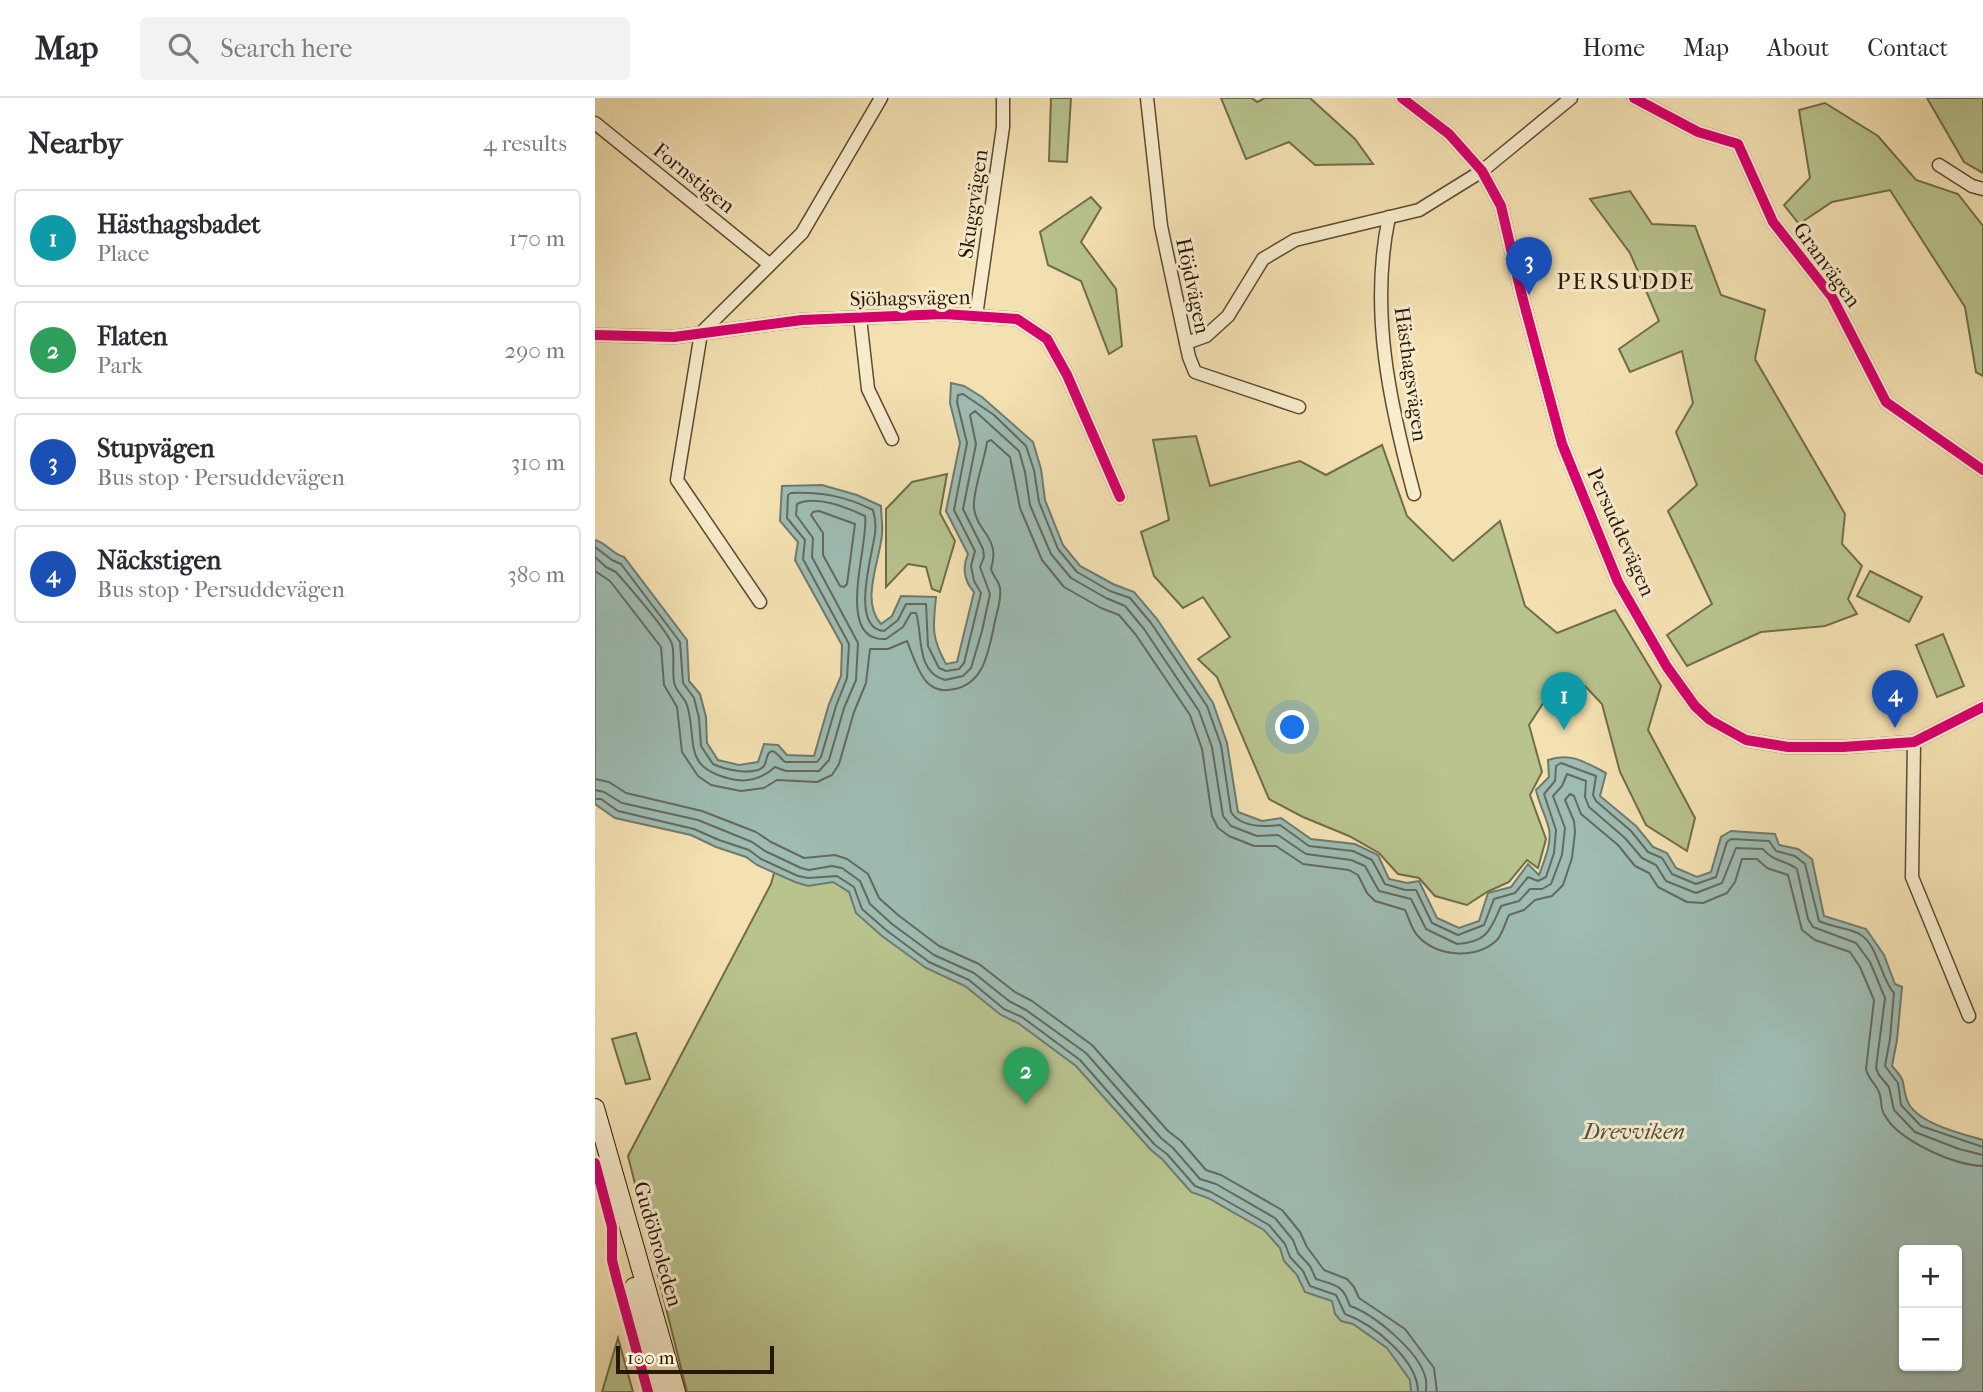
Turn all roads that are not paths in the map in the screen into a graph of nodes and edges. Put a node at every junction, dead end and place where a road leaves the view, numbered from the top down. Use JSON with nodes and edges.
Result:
{"nodes":[{"id":1,"x":881,"y":98,"type":"edge"},
{"id":2,"x":1003,"y":98,"type":"edge"},
{"id":3,"x":1147,"y":98,"type":"edge"},
{"id":4,"x":1402,"y":98,"type":"edge"},
{"id":5,"x":1571,"y":98,"type":"edge"},
{"id":6,"x":1635,"y":98,"type":"edge"},
{"id":7,"x":595,"y":123,"type":"edge"},
{"id":8,"x":1939,"y":165,"type":"dead end"},
{"id":9,"x":1482,"y":171,"type":"junction"},
{"id":10,"x":1983,"y":189,"type":"edge"},
{"id":11,"x":1389,"y":217,"type":"junction"},
{"id":12,"x":769,"y":264,"type":"junction"},
{"id":13,"x":976,"y":316,"type":"junction"},
{"id":14,"x":860,"y":318,"type":"junction"},
{"id":15,"x":701,"y":333,"type":"junction"},
{"id":16,"x":595,"y":335,"type":"edge"},
{"id":17,"x":1186,"y":343,"type":"junction"},
{"id":18,"x":1299,"y":407,"type":"dead end"},
{"id":19,"x":893,"y":439,"type":"dead end"},
{"id":20,"x":1983,"y":470,"type":"edge"},
{"id":21,"x":1414,"y":494,"type":"dead end"},
{"id":22,"x":1120,"y":497,"type":"dead end"},
{"id":23,"x":760,"y":602,"type":"dead end"},
{"id":24,"x":1983,"y":706,"type":"edge"},
{"id":25,"x":1914,"y":742,"type":"junction"},
{"id":26,"x":1969,"y":1016,"type":"dead end"},
{"id":27,"x":595,"y":1108,"type":"edge"},
{"id":28,"x":595,"y":1143,"type":"edge"},
{"id":29,"x":661,"y":1392,"type":"edge"},
{"id":30,"x":676,"y":1392,"type":"edge"}],
"edges":[{"from":1,"to":12,"type":"street"},
{"from":2,"to":13,"type":"street","name":"Skuggvägen"},
{"from":3,"to":17,"type":"street","name":"Höjdvägen"},
{"from":4,"to":9,"type":"street","name":"Persuddevägen"},
{"from":5,"to":9,"type":"street"},
{"from":6,"to":20,"type":"street","name":"Granvägen"},
{"from":7,"to":12,"type":"street","name":"Fornstigen"},
{"from":8,"to":10,"type":"street"},
{"from":9,"to":11,"type":"street"},
{"from":9,"to":25,"type":"street","name":"Persuddevägen"},
{"from":11,"to":17,"type":"street"},
{"from":11,"to":21,"type":"street","name":"Hästhagsvägen"},
{"from":12,"to":15,"type":"street"},
{"from":13,"to":14,"type":"street","name":"Sjöhagsvägen"},
{"from":13,"to":22,"type":"street","name":"Sjöhagsvägen"},
{"from":14,"to":15,"type":"street","name":"Sjöhagsvägen"},
{"from":14,"to":19,"type":"street"},
{"from":15,"to":16,"type":"street","name":"Sjöhagsvägen"},
{"from":15,"to":23,"type":"street"},
{"from":17,"to":18,"type":"street","name":"Höjdvägen"},
{"from":24,"to":25,"type":"street","name":"Persuddevägen"},
{"from":25,"to":26,"type":"street"},
{"from":27,"to":30,"type":"main road","name":"Gudöbroleden"},
{"from":28,"to":29,"type":"main road","name":"Gudöbroleden"}]}
